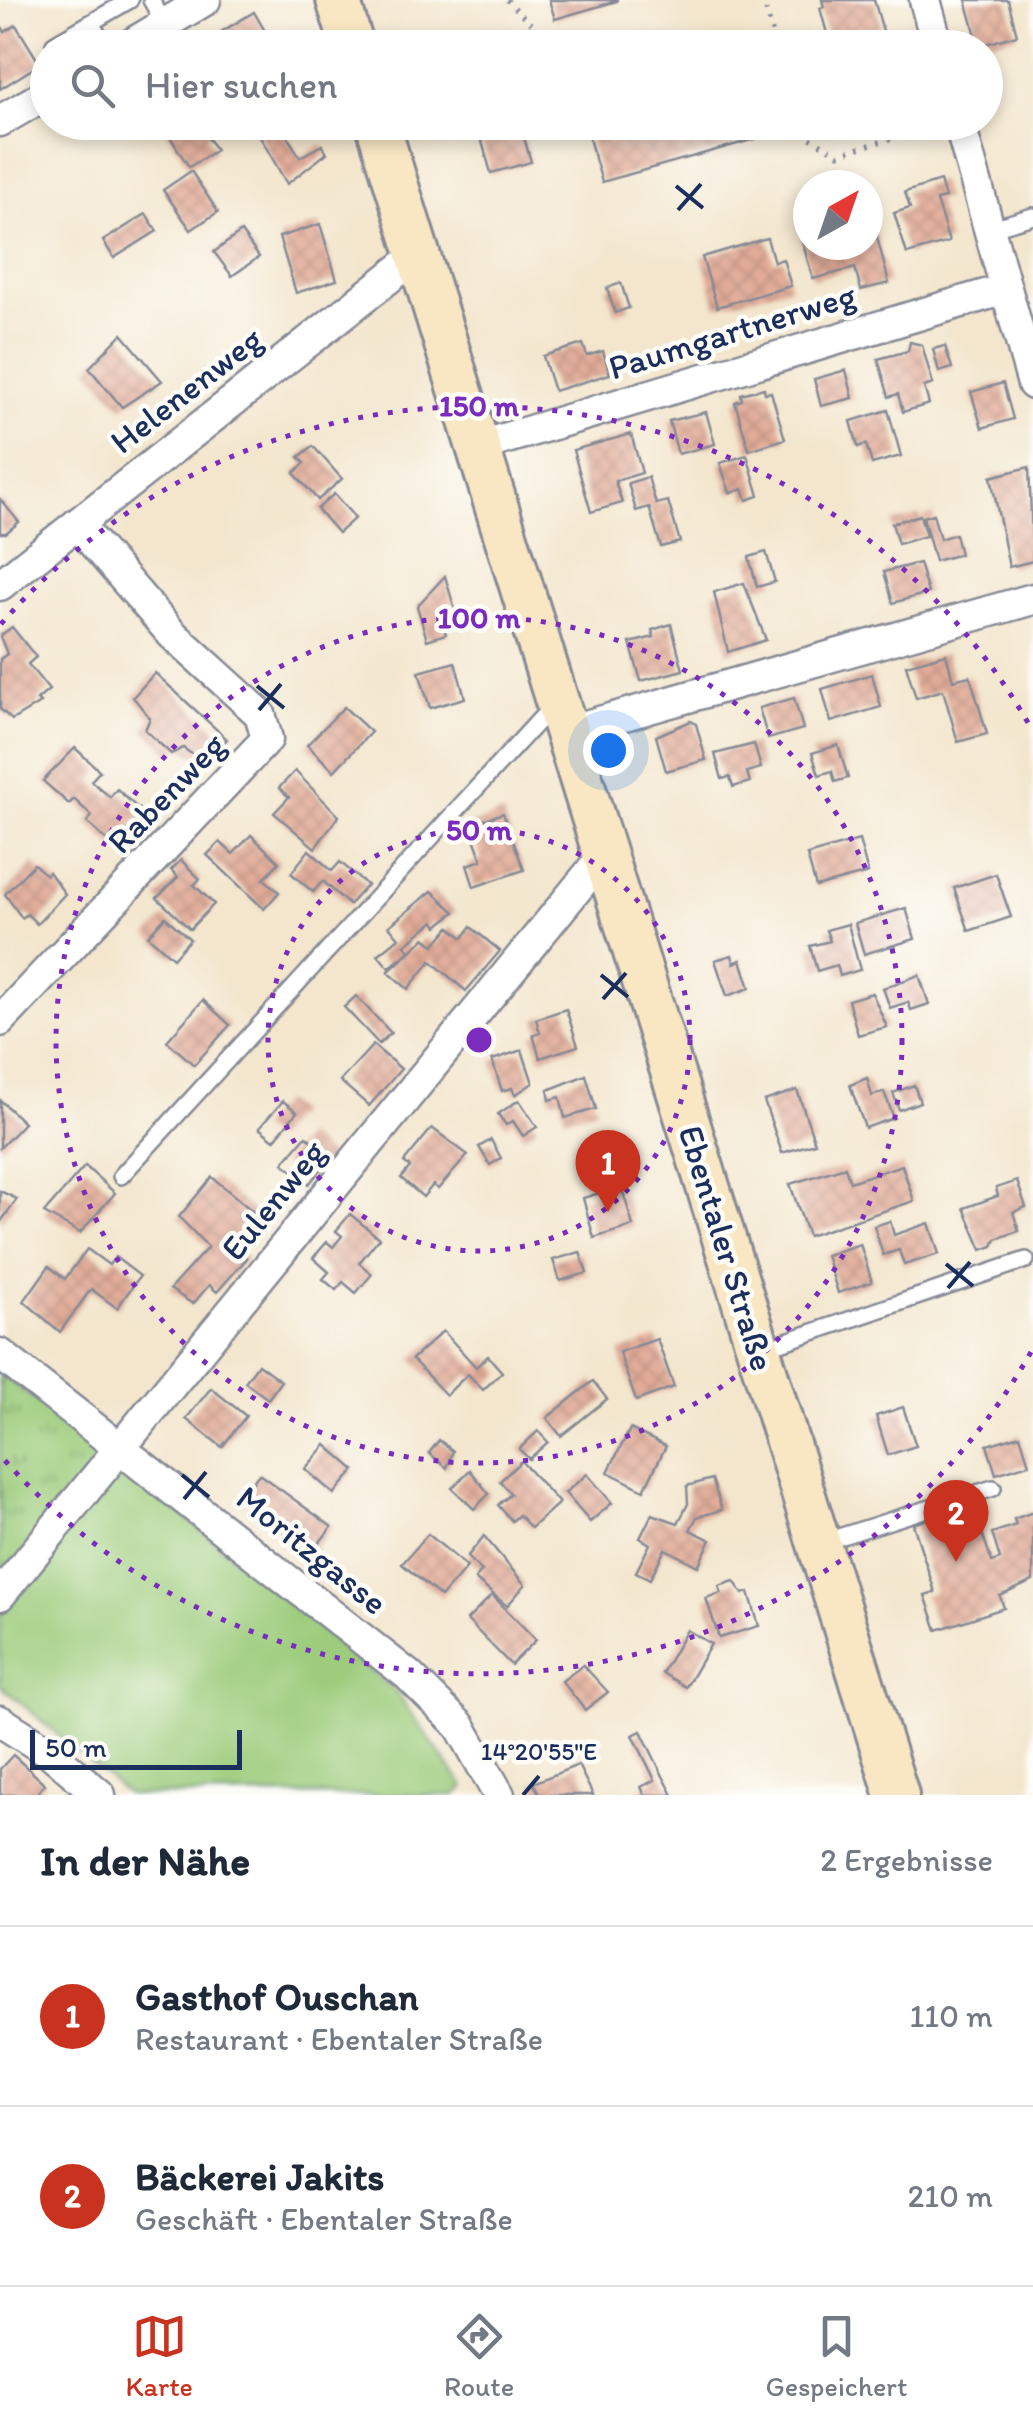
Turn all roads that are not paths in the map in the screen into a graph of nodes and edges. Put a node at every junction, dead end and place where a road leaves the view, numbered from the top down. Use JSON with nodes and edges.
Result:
{"nodes":[{"id":1,"x":130,"y":0,"type":"edge"},
{"id":2,"x":205,"y":0,"type":"edge"},
{"id":3,"x":338,"y":0,"type":"edge"},
{"id":4,"x":925,"y":0,"type":"edge"},
{"id":5,"x":158,"y":12,"type":"edge"},
{"id":6,"x":91,"y":23,"type":"junction"},
{"id":7,"x":79,"y":30,"type":"edge"},
{"id":8,"x":95,"y":30,"type":"edge"},
{"id":9,"x":347,"y":30,"type":"edge"},
{"id":10,"x":933,"y":30,"type":"edge"},
{"id":11,"x":30,"y":104,"type":"edge"},
{"id":12,"x":0,"y":121,"type":"edge"},
{"id":13,"x":383,"y":140,"type":"edge"},
{"id":14,"x":964,"y":140,"type":"edge"},
{"id":15,"x":1033,"y":216,"type":"edge"},
{"id":16,"x":988,"y":229,"type":"junction"},
{"id":17,"x":419,"y":254,"type":"junction"},
{"id":18,"x":1005,"y":289,"type":"junction"},
{"id":19,"x":1033,"y":384,"type":"edge"},
{"id":20,"x":480,"y":446,"type":"junction"},
{"id":21,"x":77,"y":524,"type":"junction"},
{"id":22,"x":0,"y":585,"type":"edge"},
{"id":23,"x":1033,"y":599,"type":"edge"},
{"id":24,"x":563,"y":716,"type":"junction"},
{"id":25,"x":606,"y":854,"type":"junction"},
{"id":26,"x":0,"y":1021,"type":"edge"},
{"id":27,"x":122,"y":1176,"type":"dead end"},
{"id":28,"x":1026,"y":1260,"type":"dead end"},
{"id":29,"x":760,"y":1350,"type":"junction"},
{"id":30,"x":0,"y":1354,"type":"edge"},
{"id":31,"x":120,"y":1446,"type":"junction"},
{"id":32,"x":993,"y":1488,"type":"dead end"},
{"id":33,"x":819,"y":1543,"type":"junction"},
{"id":34,"x":0,"y":1595,"type":"edge"},
{"id":35,"x":0,"y":1720,"type":"edge"},
{"id":36,"x":100,"y":1795,"type":"edge"},
{"id":37,"x":499,"y":1795,"type":"edge"},
{"id":38,"x":897,"y":1795,"type":"edge"}],
"edges":[{"from":1,"to":6,"type":"lane"},
{"from":2,"to":5,"type":"street"},
{"from":3,"to":9,"type":"main road"},
{"from":4,"to":10,"type":"street"},
{"from":6,"to":7,"type":"lane"},
{"from":6,"to":8,"type":"lane"},
{"from":11,"to":12,"type":"street"},
{"from":13,"to":17,"type":"main road","name":"Ebentaler Straße"},
{"from":14,"to":16,"type":"street"},
{"from":15,"to":16,"type":"lane"},
{"from":16,"to":18,"type":"street"},
{"from":17,"to":20,"type":"main road","name":"Ebentaler Straße"},
{"from":17,"to":21,"type":"street","name":"Helenenweg"},
{"from":18,"to":19,"type":"street"},
{"from":18,"to":20,"type":"street","name":"Paumgartnerweg"},
{"from":20,"to":24,"type":"main road","name":"Ebentaler Straße"},
{"from":21,"to":22,"type":"street","name":"Helenenweg"},
{"from":21,"to":26,"type":"street","name":"Rabenweg"},
{"from":23,"to":24,"type":"street"},
{"from":24,"to":25,"type":"main road","name":"Ebentaler Straße"},
{"from":24,"to":27,"type":"lane"},
{"from":25,"to":29,"type":"main road","name":"Ebentaler Straße"},
{"from":25,"to":31,"type":"street","name":"Eulenweg"},
{"from":28,"to":29,"type":"lane"},
{"from":29,"to":33,"type":"main road","name":"Ebentaler Straße"},
{"from":30,"to":31,"type":"street","name":"Moritzgasse"},
{"from":31,"to":34,"type":"street","name":"Eulenweg"},
{"from":31,"to":37,"type":"street","name":"Moritzgasse"},
{"from":32,"to":33,"type":"lane"},
{"from":33,"to":38,"type":"main road","name":"Ebentaler Straße"},
{"from":35,"to":36,"type":"street"}]}
